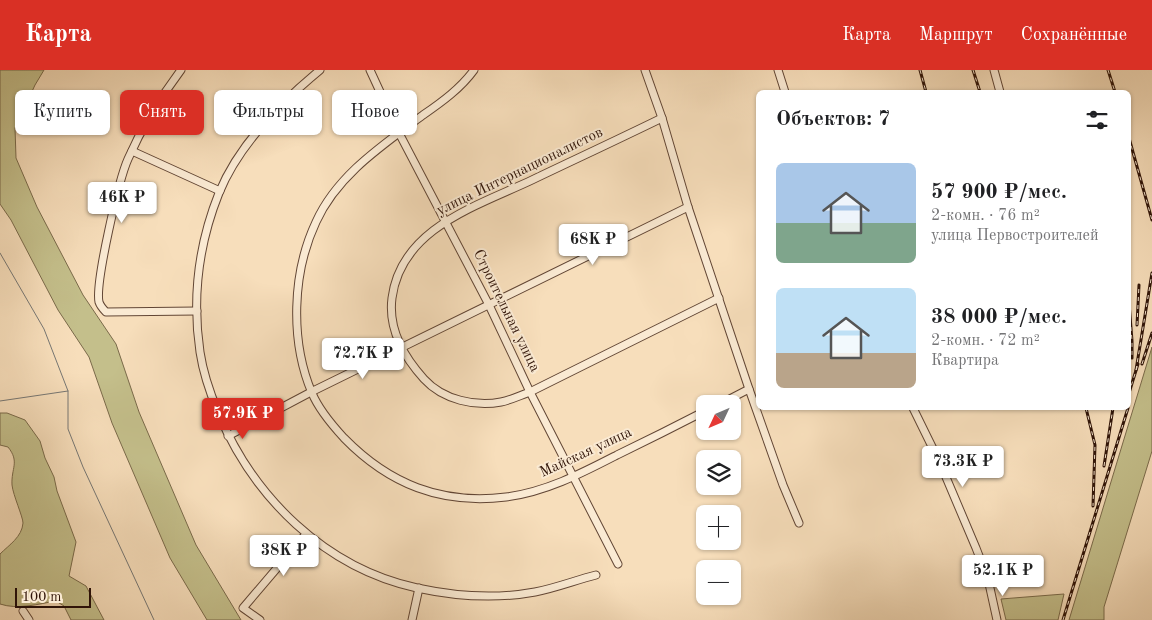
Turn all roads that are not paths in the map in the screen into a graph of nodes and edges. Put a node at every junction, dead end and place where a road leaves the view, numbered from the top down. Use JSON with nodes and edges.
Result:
{"nodes":[{"id":1,"x":181,"y":70,"type":"edge"},
{"id":2,"x":320,"y":70,"type":"edge"},
{"id":3,"x":370,"y":70,"type":"edge"},
{"id":4,"x":474,"y":70,"type":"edge"},
{"id":5,"x":646,"y":70,"type":"edge"},
{"id":6,"x":778,"y":70,"type":"edge"},
{"id":7,"x":994,"y":70,"type":"edge"},
{"id":8,"x":379,"y":90,"type":"edge"},
{"id":9,"x":784,"y":90,"type":"edge"},
{"id":10,"x":999,"y":90,"type":"edge"},
{"id":11,"x":662,"y":118,"type":"junction"},
{"id":12,"x":417,"y":119,"type":"edge"},
{"id":13,"x":397,"y":135,"type":"edge"},
{"id":14,"x":400,"y":135,"type":"edge"},
{"id":15,"x":132,"y":151,"type":"junction"},
{"id":16,"x":220,"y":190,"type":"junction"},
{"id":17,"x":688,"y":207,"type":"junction"},
{"id":18,"x":446,"y":221,"type":"junction"},
{"id":19,"x":719,"y":298,"type":"junction"},
{"id":20,"x":489,"y":305,"type":"junction"},
{"id":21,"x":197,"y":312,"type":"junction"},
{"id":22,"x":402,"y":349,"type":"junction"},
{"id":23,"x":749,"y":389,"type":"junction"},
{"id":24,"x":311,"y":392,"type":"junction"},
{"id":25,"x":530,"y":392,"type":"junction"},
{"id":26,"x":737,"y":395,"type":"edge"},
{"id":27,"x":756,"y":409,"type":"edge"},
{"id":28,"x":756,"y":410,"type":"edge"},
{"id":29,"x":914,"y":410,"type":"edge"},
{"id":30,"x":696,"y":416,"type":"edge"},
{"id":31,"x":228,"y":436,"type":"junction"},
{"id":32,"x":573,"y":477,"type":"junction"},
{"id":33,"x":799,"y":523,"type":"dead end"},
{"id":34,"x":306,"y":534,"type":"junction"},
{"id":35,"x":618,"y":564,"type":"dead end"},
{"id":36,"x":596,"y":574,"type":"dead end"},
{"id":37,"x":419,"y":588,"type":"junction"},
{"id":38,"x":22,"y":611,"type":"dead end"},
{"id":39,"x":29,"y":620,"type":"edge"},
{"id":40,"x":260,"y":620,"type":"edge"},
{"id":41,"x":412,"y":620,"type":"edge"},
{"id":42,"x":996,"y":620,"type":"edge"}],
"edges":[{"from":1,"to":15,"type":"street"},
{"from":2,"to":16,"type":"street"},
{"from":3,"to":8,"type":"street","name":"Строительная улица"},
{"from":4,"to":12,"type":"street","name":"Майская улица"},
{"from":5,"to":11,"type":"street"},
{"from":6,"to":9,"type":"street"},
{"from":7,"to":10,"type":"street"},
{"from":11,"to":17,"type":"street"},
{"from":11,"to":18,"type":"street","name":"улица Интернационалистов"},
{"from":13,"to":24,"type":"street","name":"Майская улица"},
{"from":14,"to":18,"type":"street","name":"Строительная улица"},
{"from":15,"to":16,"type":"street"},
{"from":15,"to":21,"type":"street"},
{"from":16,"to":21,"type":"street"},
{"from":17,"to":19,"type":"street"},
{"from":17,"to":20,"type":"street"},
{"from":18,"to":20,"type":"street","name":"Строительная улица"},
{"from":18,"to":22,"type":"street","name":"улица Интернационалистов"},
{"from":19,"to":23,"type":"street"},
{"from":19,"to":25,"type":"street","name":"улица Интернационалистов"},
{"from":20,"to":22,"type":"street"},
{"from":20,"to":25,"type":"street","name":"Строительная улица"},
{"from":21,"to":31,"type":"street"},
{"from":22,"to":24,"type":"street"},
{"from":22,"to":25,"type":"street","name":"улица Интернационалистов"},
{"from":23,"to":26,"type":"street"},
{"from":23,"to":27,"type":"street"},
{"from":24,"to":31,"type":"street"},
{"from":24,"to":32,"type":"street","name":"Майская улица"},
{"from":25,"to":32,"type":"street","name":"Строительная улица"},
{"from":28,"to":33,"type":"street"},
{"from":29,"to":42,"type":"street"},
{"from":30,"to":32,"type":"street","name":"Майская улица"},
{"from":31,"to":34,"type":"street"},
{"from":32,"to":35,"type":"street","name":"Строительная улица"},
{"from":34,"to":37,"type":"street"},
{"from":34,"to":40,"type":"street"},
{"from":36,"to":37,"type":"street"},
{"from":37,"to":41,"type":"street"},
{"from":38,"to":39,"type":"street"}]}
